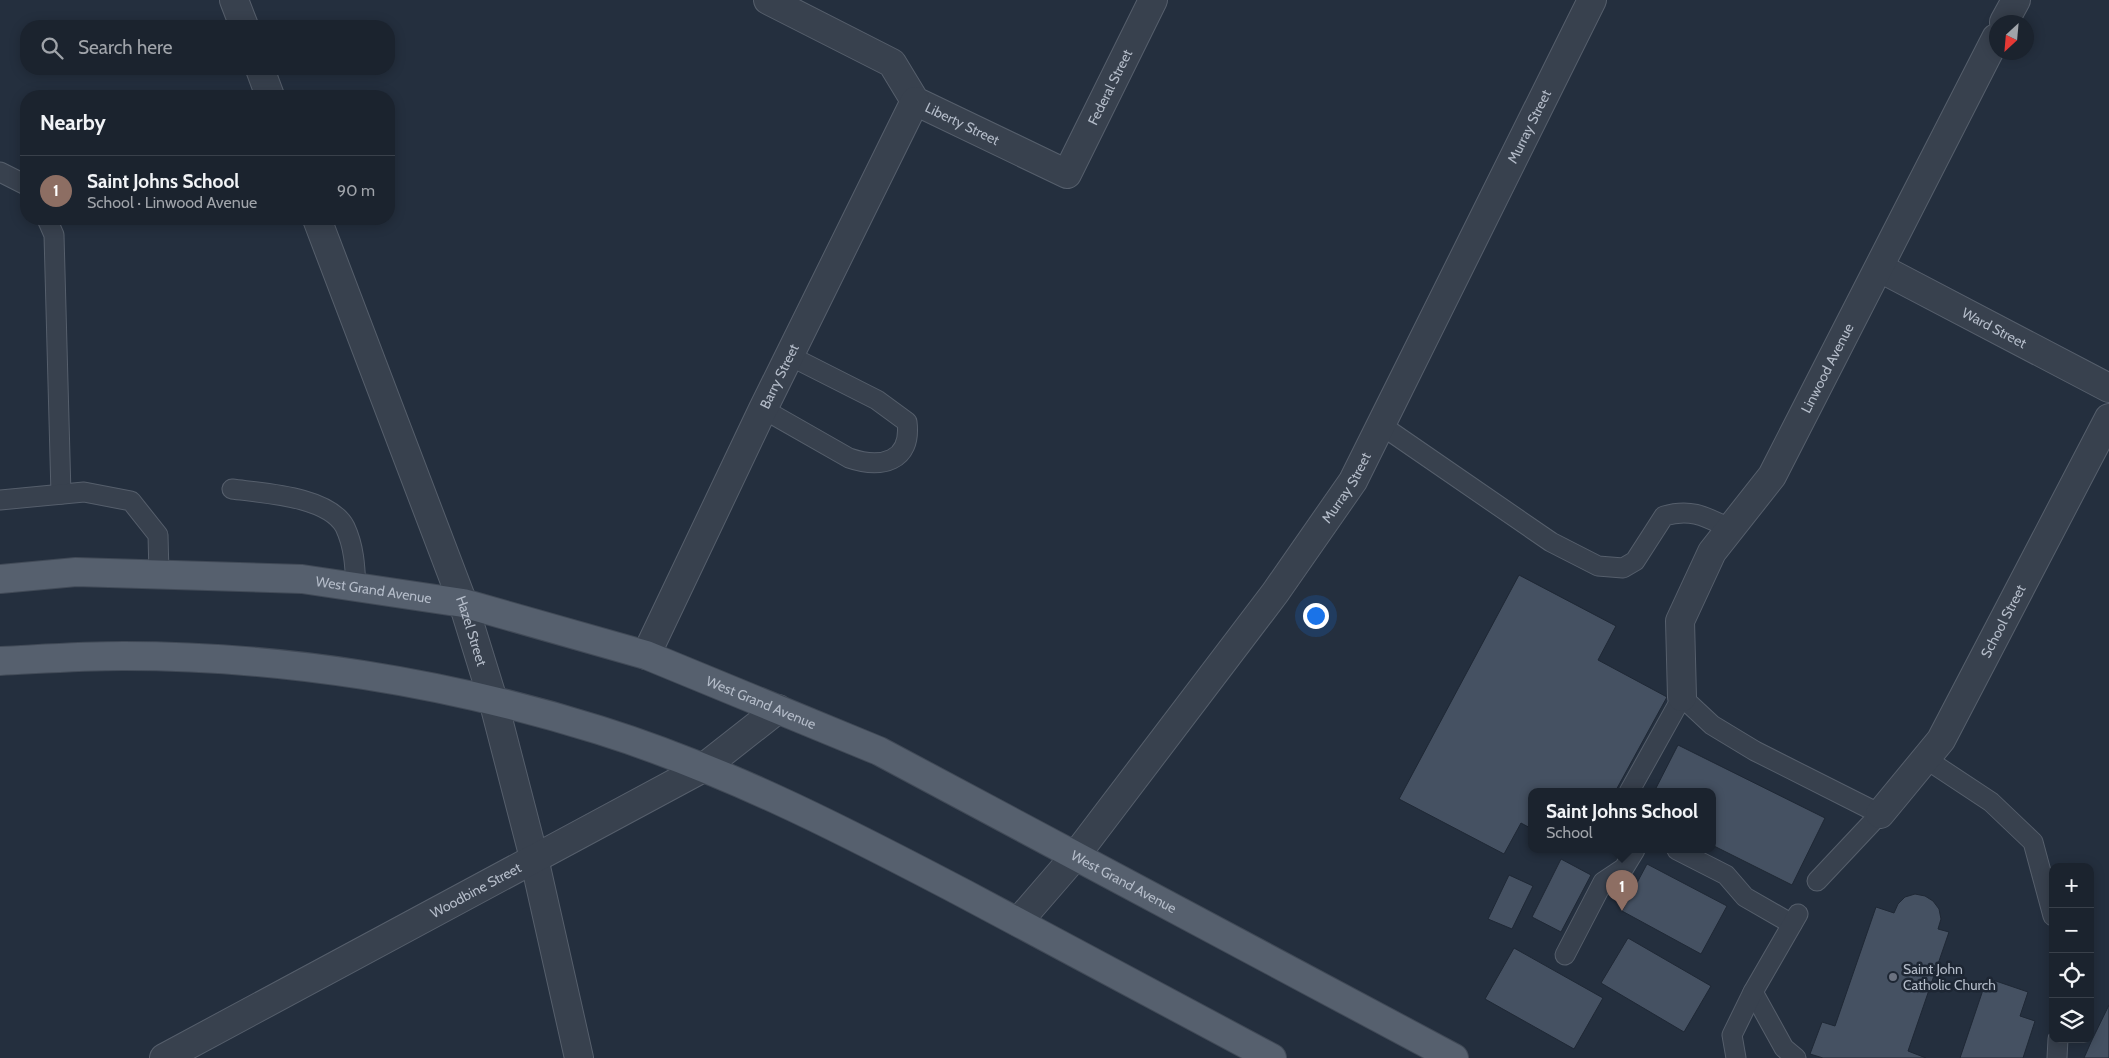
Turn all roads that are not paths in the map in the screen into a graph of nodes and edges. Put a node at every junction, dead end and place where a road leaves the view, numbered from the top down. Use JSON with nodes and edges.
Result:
{"nodes":[{"id":1,"x":234,"y":0,"type":"edge"},
{"id":2,"x":768,"y":0,"type":"edge"},
{"id":3,"x":1153,"y":0,"type":"edge"},
{"id":4,"x":1592,"y":0,"type":"edge"},
{"id":5,"x":2016,"y":0,"type":"edge"},
{"id":6,"x":2008,"y":15,"type":"edge"},
{"id":7,"x":242,"y":20,"type":"edge"},
{"id":8,"x":1989,"y":52,"type":"edge"},
{"id":9,"x":262,"y":75,"type":"edge"},
{"id":10,"x":268,"y":90,"type":"edge"},
{"id":11,"x":915,"y":101,"type":"junction"},
{"id":12,"x":0,"y":172,"type":"edge"},
{"id":13,"x":1067,"y":174,"type":"joint"},
{"id":14,"x":20,"y":182,"type":"edge"},
{"id":15,"x":50,"y":225,"type":"edge"},
{"id":16,"x":319,"y":225,"type":"edge"},
{"id":17,"x":1880,"y":268,"type":"junction"},
{"id":18,"x":790,"y":356,"type":"junction"},
{"id":19,"x":2109,"y":388,"type":"edge"},
{"id":20,"x":763,"y":409,"type":"junction"},
{"id":21,"x":2109,"y":418,"type":"edge"},
{"id":22,"x":1381,"y":425,"type":"junction"},
{"id":23,"x":232,"y":489,"type":"dead end"},
{"id":24,"x":62,"y":494,"type":"junction"},
{"id":25,"x":0,"y":500,"type":"edge"},
{"id":26,"x":1731,"y":529,"type":"junction"},
{"id":27,"x":159,"y":574,"type":"junction"},
{"id":28,"x":0,"y":579,"type":"edge"},
{"id":29,"x":356,"y":587,"type":"junction"},
{"id":30,"x":463,"y":603,"type":"junction"},
{"id":31,"x":646,"y":655,"type":"junction"},
{"id":32,"x":0,"y":661,"type":"edge"},
{"id":33,"x":1682,"y":698,"type":"junction"},
{"id":34,"x":493,"y":700,"type":"junction"},
{"id":35,"x":778,"y":709,"type":"junction"},
{"id":36,"x":1926,"y":759,"type":"junction"},
{"id":37,"x":702,"y":768,"type":"junction"},
{"id":38,"x":1631,"y":788,"type":"edge"},
{"id":39,"x":1880,"y":814,"type":"junction"},
{"id":40,"x":1633,"y":853,"type":"edge"},
{"id":41,"x":1683,"y":853,"type":"edge"},
{"id":42,"x":1076,"y":855,"type":"junction"},
{"id":43,"x":534,"y":858,"type":"junction"},
{"id":44,"x":1817,"y":881,"type":"dead end"},
{"id":45,"x":2051,"y":908,"type":"edge"},
{"id":46,"x":1018,"y":922,"type":"junction"},
{"id":47,"x":1565,"y":955,"type":"dead end"},
{"id":48,"x":1753,"y":992,"type":"junction"},
{"id":49,"x":2058,"y":1043,"type":"edge"},
{"id":50,"x":164,"y":1058,"type":"edge"},
{"id":51,"x":579,"y":1058,"type":"edge"},
{"id":52,"x":1272,"y":1058,"type":"edge"},
{"id":53,"x":1454,"y":1058,"type":"edge"},
{"id":54,"x":1736,"y":1058,"type":"edge"},
{"id":55,"x":1796,"y":1058,"type":"edge"},
{"id":56,"x":2057,"y":1058,"type":"edge"}],
"edges":[{"from":1,"to":7,"type":"street"},
{"from":2,"to":11,"type":"street","name":"Liberty Street"},
{"from":3,"to":13,"type":"street","name":"Federal Street"},
{"from":4,"to":22,"type":"street","name":"Murray Street"},
{"from":5,"to":6,"type":"street"},
{"from":8,"to":17,"type":"street","name":"Linwood Avenue"},
{"from":9,"to":10,"type":"street"},
{"from":11,"to":13,"type":"street","name":"Liberty Street"},
{"from":11,"to":18,"type":"street","name":"Barry Street"},
{"from":12,"to":14,"type":"lane"},
{"from":15,"to":24,"type":"lane"},
{"from":16,"to":30,"type":"street","name":"Hazel Street"},
{"from":17,"to":19,"type":"street","name":"Ward Street"},
{"from":17,"to":26,"type":"street","name":"Linwood Avenue"},
{"from":18,"to":20,"type":"street","name":"Barry Street"},
{"from":18,"to":20,"type":"lane"},
{"from":20,"to":31,"type":"street","name":"Barry Street"},
{"from":21,"to":36,"type":"street","name":"School Street"},
{"from":22,"to":26,"type":"lane"},
{"from":22,"to":42,"type":"street","name":"Murray Street"},
{"from":23,"to":29,"type":"lane"},
{"from":24,"to":25,"type":"lane"},
{"from":24,"to":27,"type":"lane"},
{"from":26,"to":33,"type":"street","name":"Linwood Avenue"},
{"from":27,"to":28,"type":"main road","name":"West Grand Avenue"},
{"from":27,"to":29,"type":"main road","name":"West Grand Avenue"},
{"from":29,"to":30,"type":"main road","name":"West Grand Avenue"},
{"from":30,"to":31,"type":"main road","name":"West Grand Avenue"},
{"from":30,"to":34,"type":"street","name":"Hazel Street"},
{"from":31,"to":35,"type":"main road","name":"West Grand Avenue"},
{"from":32,"to":34,"type":"main road"},
{"from":33,"to":38,"type":"lane"},
{"from":33,"to":39,"type":"lane"},
{"from":34,"to":37,"type":"main road"},
{"from":34,"to":43,"type":"street","name":"Hazel Street"},
{"from":35,"to":37,"type":"street","name":"Woodbine Street"},
{"from":35,"to":42,"type":"main road","name":"West Grand Avenue"},
{"from":36,"to":39,"type":"street","name":"School Street"},
{"from":36,"to":45,"type":"lane"},
{"from":37,"to":43,"type":"street","name":"Woodbine Street"},
{"from":37,"to":46,"type":"main road"},
{"from":39,"to":44,"type":"lane"},
{"from":40,"to":47,"type":"lane"},
{"from":41,"to":48,"type":"lane"},
{"from":42,"to":46,"type":"street","name":"Murray Street"},
{"from":42,"to":53,"type":"main road","name":"West Grand Avenue"},
{"from":43,"to":50,"type":"street","name":"Woodbine Street"},
{"from":43,"to":51,"type":"street","name":"Hazel Street"},
{"from":46,"to":52,"type":"main road"},
{"from":48,"to":54,"type":"lane"},
{"from":48,"to":55,"type":"lane"},
{"from":49,"to":56,"type":"lane"}]}
